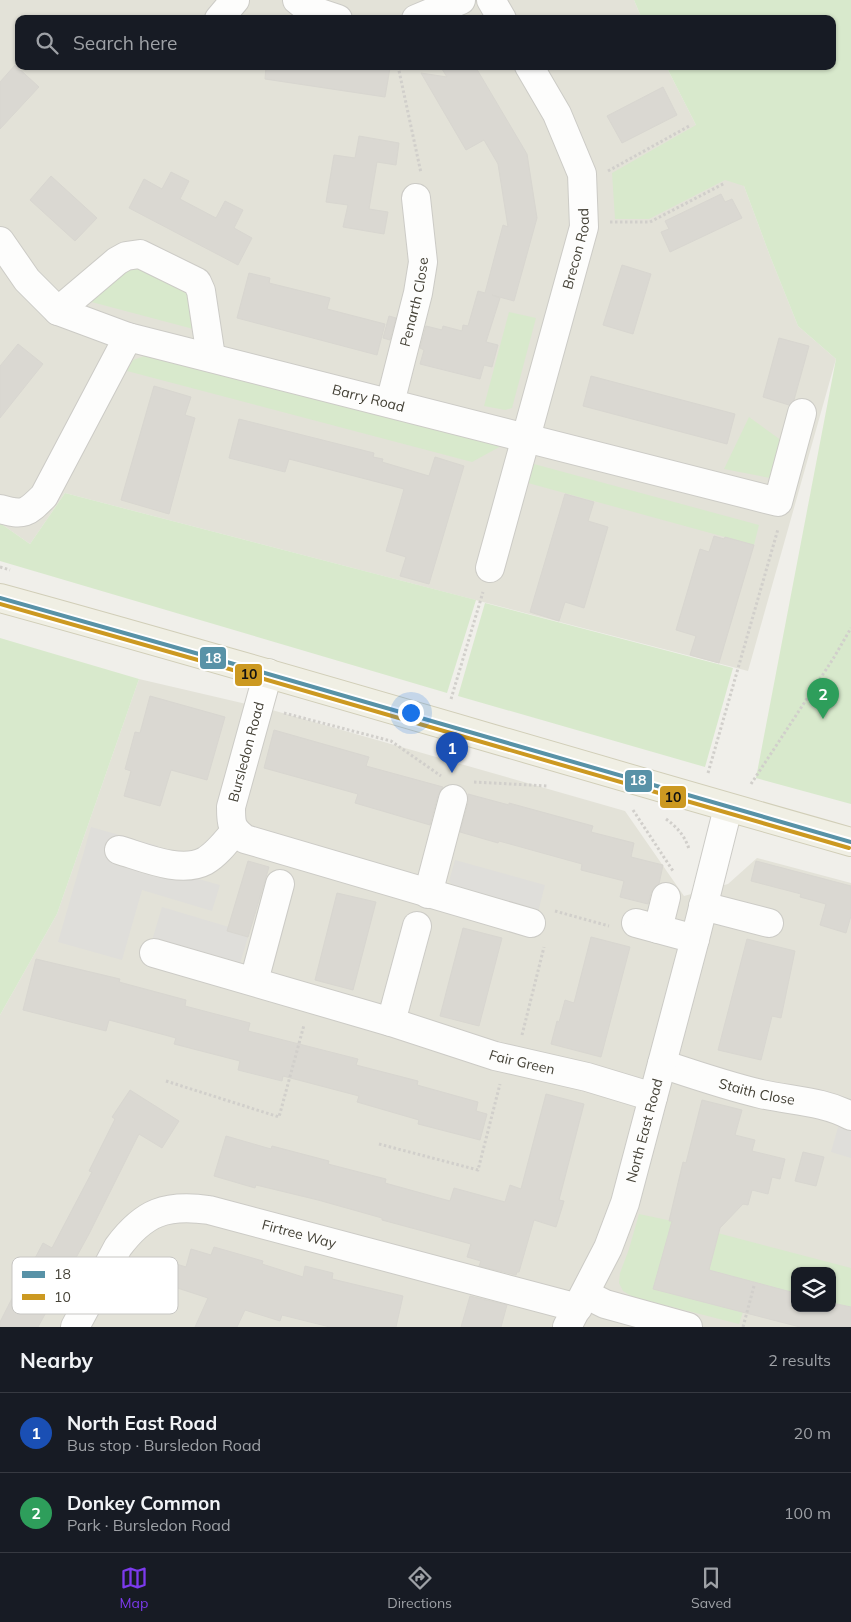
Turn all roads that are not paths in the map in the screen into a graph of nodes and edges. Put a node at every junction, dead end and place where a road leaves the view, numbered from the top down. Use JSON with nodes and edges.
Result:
{"nodes":[{"id":1,"x":235,"y":0,"type":"edge"},
{"id":2,"x":297,"y":0,"type":"edge"},
{"id":3,"x":461,"y":0,"type":"edge"},
{"id":4,"x":492,"y":0,"type":"edge"},
{"id":5,"x":222,"y":15,"type":"edge"},
{"id":6,"x":326,"y":15,"type":"edge"},
{"id":7,"x":425,"y":15,"type":"edge"},
{"id":8,"x":500,"y":15,"type":"edge"},
{"id":9,"x":532,"y":70,"type":"edge"},
{"id":10,"x":416,"y":198,"type":"road end"},
{"id":11,"x":0,"y":241,"type":"edge"},
{"id":12,"x":58,"y":311,"type":"junction"},
{"id":13,"x":128,"y":337,"type":"junction"},
{"id":14,"x":212,"y":357,"type":"junction"},
{"id":15,"x":390,"y":403,"type":"junction"},
{"id":16,"x":802,"y":414,"type":"dead end"},
{"id":17,"x":526,"y":438,"type":"junction"},
{"id":18,"x":8,"y":511,"type":"edge"},
{"id":19,"x":490,"y":568,"type":"road end"},
{"id":20,"x":0,"y":598,"type":"edge"},
{"id":21,"x":268,"y":673,"type":"junction"},
{"id":22,"x":457,"y":786,"type":"road end"},
{"id":23,"x":728,"y":808,"type":"junction"},
{"id":24,"x":235,"y":831,"type":"junction"},
{"id":25,"x":851,"y":842,"type":"edge"},
{"id":26,"x":119,"y":850,"type":"dead end"},
{"id":27,"x":280,"y":884,"type":"dead end"},
{"id":28,"x":672,"y":887,"type":"road end"},
{"id":29,"x":428,"y":894,"type":"junction"},
{"id":30,"x":704,"y":906,"type":"junction"},
{"id":31,"x":531,"y":923,"type":"road end"},
{"id":32,"x":770,"y":923,"type":"dead end"},
{"id":33,"x":416,"y":926,"type":"dead end"},
{"id":34,"x":695,"y":939,"type":"junction"},
{"id":35,"x":154,"y":954,"type":"dead end"},
{"id":36,"x":254,"y":981,"type":"junction"},
{"id":37,"x":391,"y":1022,"type":"junction"},
{"id":38,"x":662,"y":1064,"type":"junction"},
{"id":39,"x":653,"y":1097,"type":"junction"},
{"id":40,"x":851,"y":1116,"type":"edge"},
{"id":41,"x":113,"y":1257,"type":"edge"},
{"id":42,"x":577,"y":1310,"type":"edge"},
{"id":43,"x":82,"y":1314,"type":"edge"},
{"id":44,"x":75,"y":1327,"type":"edge"},
{"id":45,"x":688,"y":1327,"type":"edge"}],
"edges":[{"from":1,"to":5,"type":"street"},
{"from":2,"to":6,"type":"street"},
{"from":3,"to":7,"type":"street"},
{"from":4,"to":8,"type":"street"},
{"from":9,"to":17,"type":"street","name":"Brecon Road"},
{"from":10,"to":15,"type":"street","name":"Penarth Close"},
{"from":11,"to":12,"type":"street","name":"Barry Road"},
{"from":12,"to":13,"type":"street","name":"Barry Road"},
{"from":12,"to":14,"type":"street"},
{"from":13,"to":14,"type":"street","name":"Barry Road"},
{"from":13,"to":18,"type":"street"},
{"from":14,"to":15,"type":"street","name":"Barry Road"},
{"from":15,"to":17,"type":"street","name":"Barry Road"},
{"from":16,"to":17,"type":"street","name":"Barry Road"},
{"from":17,"to":19,"type":"street"},
{"from":20,"to":21,"type":"main road"},
{"from":21,"to":23,"type":"main road"},
{"from":21,"to":24,"type":"street","name":"Bursledon Road"},
{"from":22,"to":29,"type":"street"},
{"from":23,"to":25,"type":"main road"},
{"from":23,"to":30,"type":"street","name":"North East Road"},
{"from":24,"to":26,"type":"street"},
{"from":24,"to":29,"type":"street"},
{"from":27,"to":36,"type":"street"},
{"from":28,"to":34,"type":"street"},
{"from":29,"to":31,"type":"street"},
{"from":30,"to":32,"type":"street"},
{"from":30,"to":34,"type":"street","name":"North East Road"},
{"from":33,"to":37,"type":"street"},
{"from":34,"to":38,"type":"street","name":"North East Road"},
{"from":35,"to":36,"type":"street","name":"Fair Green"},
{"from":36,"to":37,"type":"street","name":"Fair Green"},
{"from":37,"to":39,"type":"street","name":"Fair Green"},
{"from":38,"to":39,"type":"street","name":"North East Road"},
{"from":38,"to":40,"type":"street","name":"Staith Close"},
{"from":39,"to":42,"type":"street","name":"North East Road"},
{"from":41,"to":42,"type":"street","name":"Firtree Way"},
{"from":42,"to":45,"type":"street","name":"Firtree Way"},
{"from":43,"to":44,"type":"street","name":"Firtree Way"}]}
